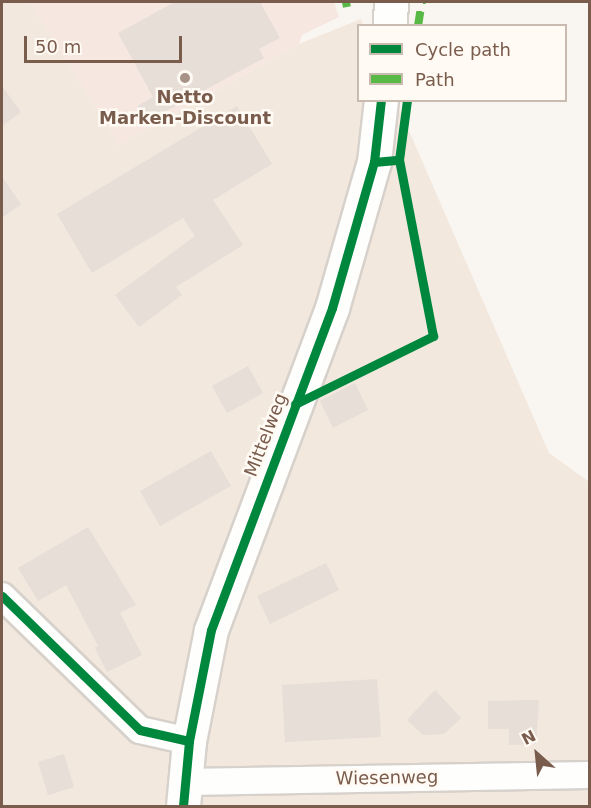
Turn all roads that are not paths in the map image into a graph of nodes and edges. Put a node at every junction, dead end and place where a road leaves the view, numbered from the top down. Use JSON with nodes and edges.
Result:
{"nodes":[{"id":1,"x":391,"y":2,"type":"edge"},
{"id":2,"x":390,"y":24,"type":"edge"},
{"id":3,"x":381,"y":102,"type":"edge"},
{"id":4,"x":2,"y":596,"type":"edge"},
{"id":5,"x":189,"y":741,"type":"junction"},
{"id":6,"x":590,"y":775,"type":"edge"},
{"id":7,"x":184,"y":794,"type":"edge"}],
"edges":[{"from":1,"to":2,"type":"street"},
{"from":3,"to":5,"type":"street","name":"Mittelweg"},
{"from":4,"to":5,"type":"street"},
{"from":5,"to":7,"type":"street","name":"Mittelweg"},
{"from":6,"to":7,"type":"street","name":"Wiesenweg"}]}
